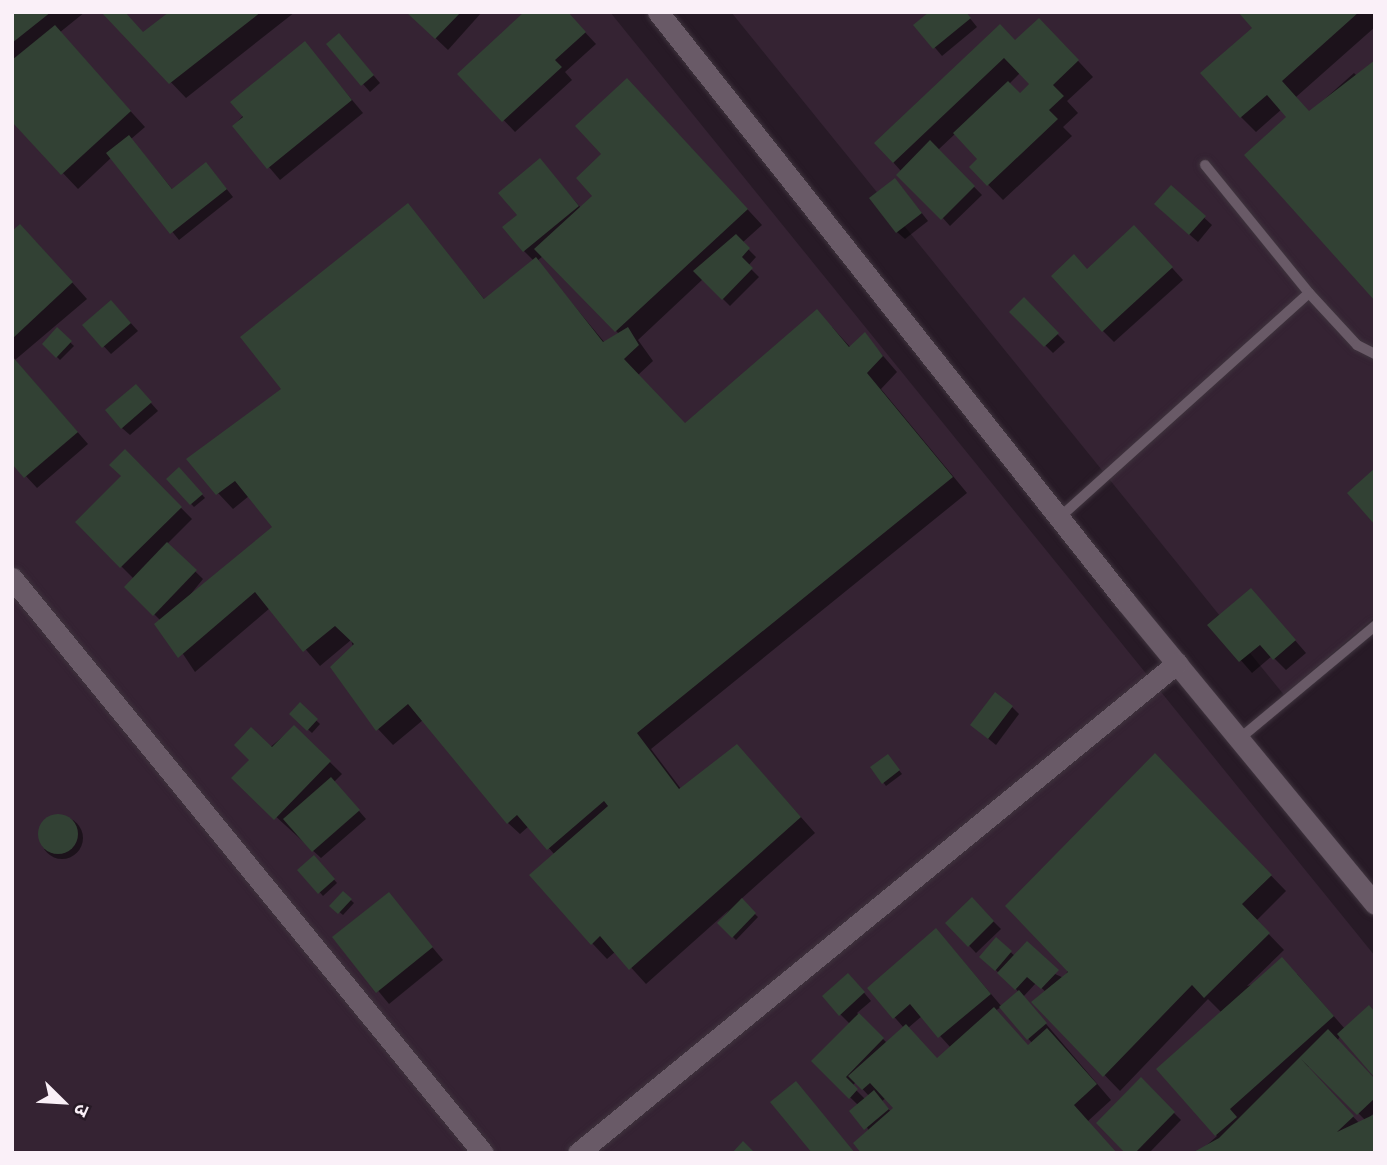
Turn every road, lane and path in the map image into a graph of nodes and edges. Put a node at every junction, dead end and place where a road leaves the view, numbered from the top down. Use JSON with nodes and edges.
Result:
{"nodes":[{"id":1,"x":659,"y":12,"type":"edge"},
{"id":2,"x":1205,"y":165,"type":"dead end"},
{"id":3,"x":1309,"y":293,"type":"junction"},
{"id":4,"x":1375,"y":355,"type":"edge"},
{"id":5,"x":1059,"y":518,"type":"junction"},
{"id":6,"x":12,"y":578,"type":"edge"},
{"id":7,"x":1375,"y":626,"type":"edge"},
{"id":8,"x":1177,"y":663,"type":"junction"},
{"id":9,"x":1238,"y":740,"type":"junction"},
{"id":10,"x":1372,"y":895,"type":"edge"},
{"id":11,"x":483,"y":1153,"type":"edge"},
{"id":12,"x":578,"y":1153,"type":"edge"}],
"edges":[{"from":1,"to":5,"type":"street"},
{"from":2,"to":3,"type":"lane"},
{"from":3,"to":4,"type":"lane"},
{"from":3,"to":5,"type":"lane"},
{"from":5,"to":8,"type":"street"},
{"from":6,"to":11,"type":"street"},
{"from":7,"to":9,"type":"lane"},
{"from":8,"to":9,"type":"street"},
{"from":8,"to":12,"type":"street"},
{"from":9,"to":10,"type":"street"}]}
